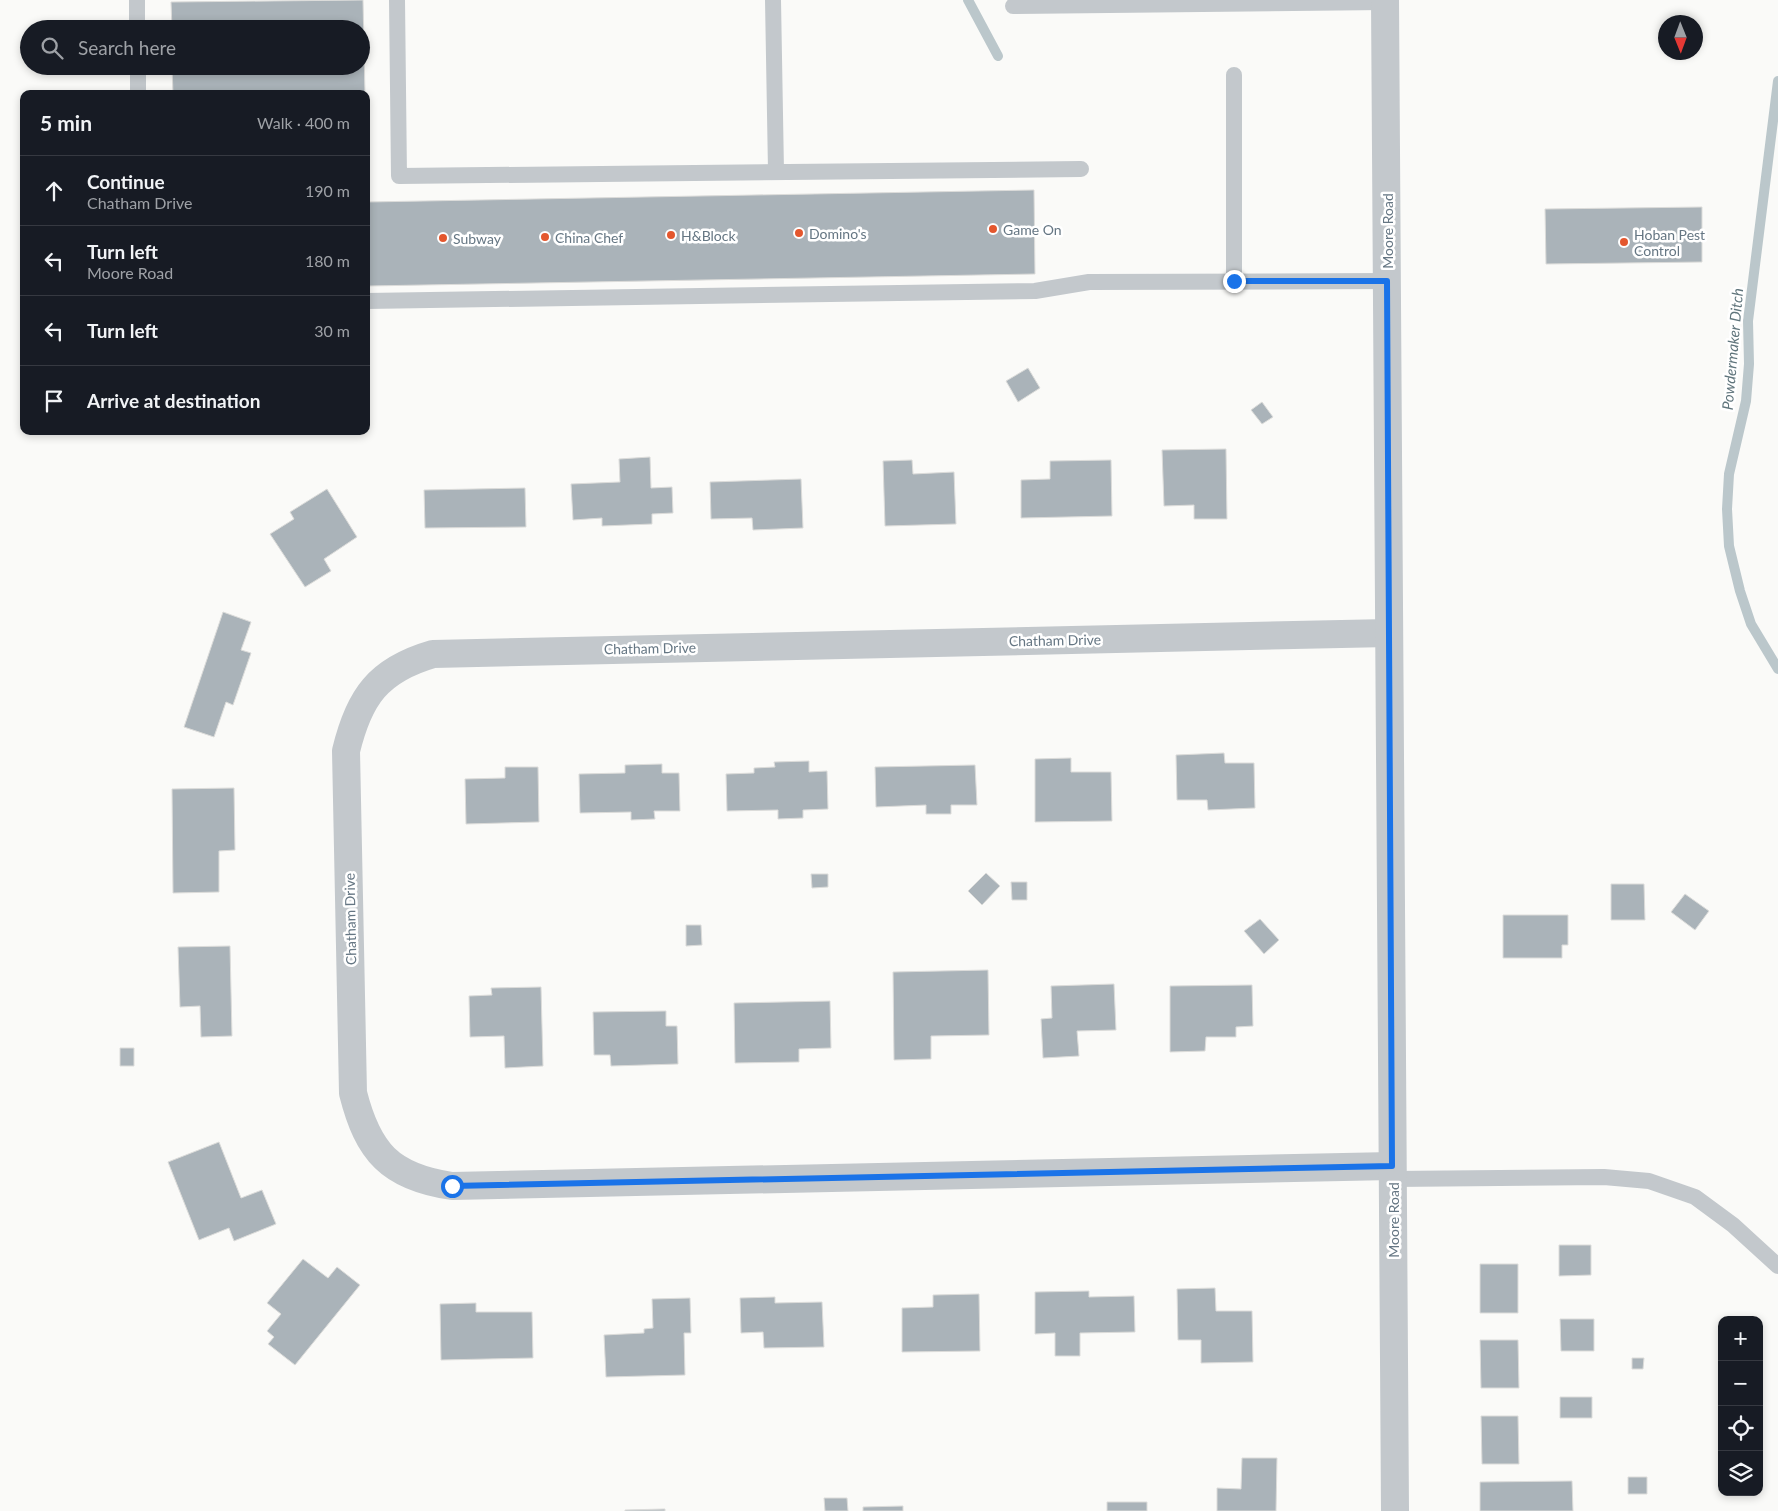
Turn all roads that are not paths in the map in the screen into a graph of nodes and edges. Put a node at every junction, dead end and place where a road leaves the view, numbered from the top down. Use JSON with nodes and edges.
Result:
{"nodes":[{"id":1,"x":137,"y":0,"type":"edge"},
{"id":2,"x":397,"y":0,"type":"edge"},
{"id":3,"x":773,"y":0,"type":"edge"},
{"id":4,"x":1385,"y":1,"type":"edge"},
{"id":5,"x":1012,"y":6,"type":"dead end"},
{"id":6,"x":137,"y":20,"type":"edge"},
{"id":7,"x":138,"y":75,"type":"edge"},
{"id":8,"x":1234,"y":75,"type":"dead end"},
{"id":9,"x":138,"y":90,"type":"edge"},
{"id":10,"x":1081,"y":169,"type":"dead end"},
{"id":11,"x":776,"y":171,"type":"junction"},
{"id":12,"x":1234,"y":281,"type":"junction"},
{"id":13,"x":1387,"y":281,"type":"junction"},
{"id":14,"x":370,"y":301,"type":"edge"},
{"id":15,"x":1389,"y":633,"type":"junction"},
{"id":16,"x":1392,"y":1172,"type":"junction"},
{"id":17,"x":1778,"y":1266,"type":"edge"},
{"id":18,"x":1395,"y":1511,"type":"edge"}],
"edges":[{"from":1,"to":6,"type":"lane"},
{"from":2,"to":11,"type":"lane"},
{"from":3,"to":11,"type":"lane"},
{"from":4,"to":5,"type":"lane"},
{"from":4,"to":13,"type":"street","name":"Moore Road"},
{"from":7,"to":9,"type":"lane"},
{"from":8,"to":12,"type":"lane"},
{"from":10,"to":11,"type":"lane"},
{"from":12,"to":13,"type":"lane"},
{"from":12,"to":14,"type":"lane"},
{"from":13,"to":15,"type":"street","name":"Moore Road"},
{"from":15,"to":16,"type":"street","name":"Moore Road"},
{"from":15,"to":16,"type":"street","name":"Chatham Drive"},
{"from":16,"to":17,"type":"lane"},
{"from":16,"to":18,"type":"street","name":"Moore Road"}]}
